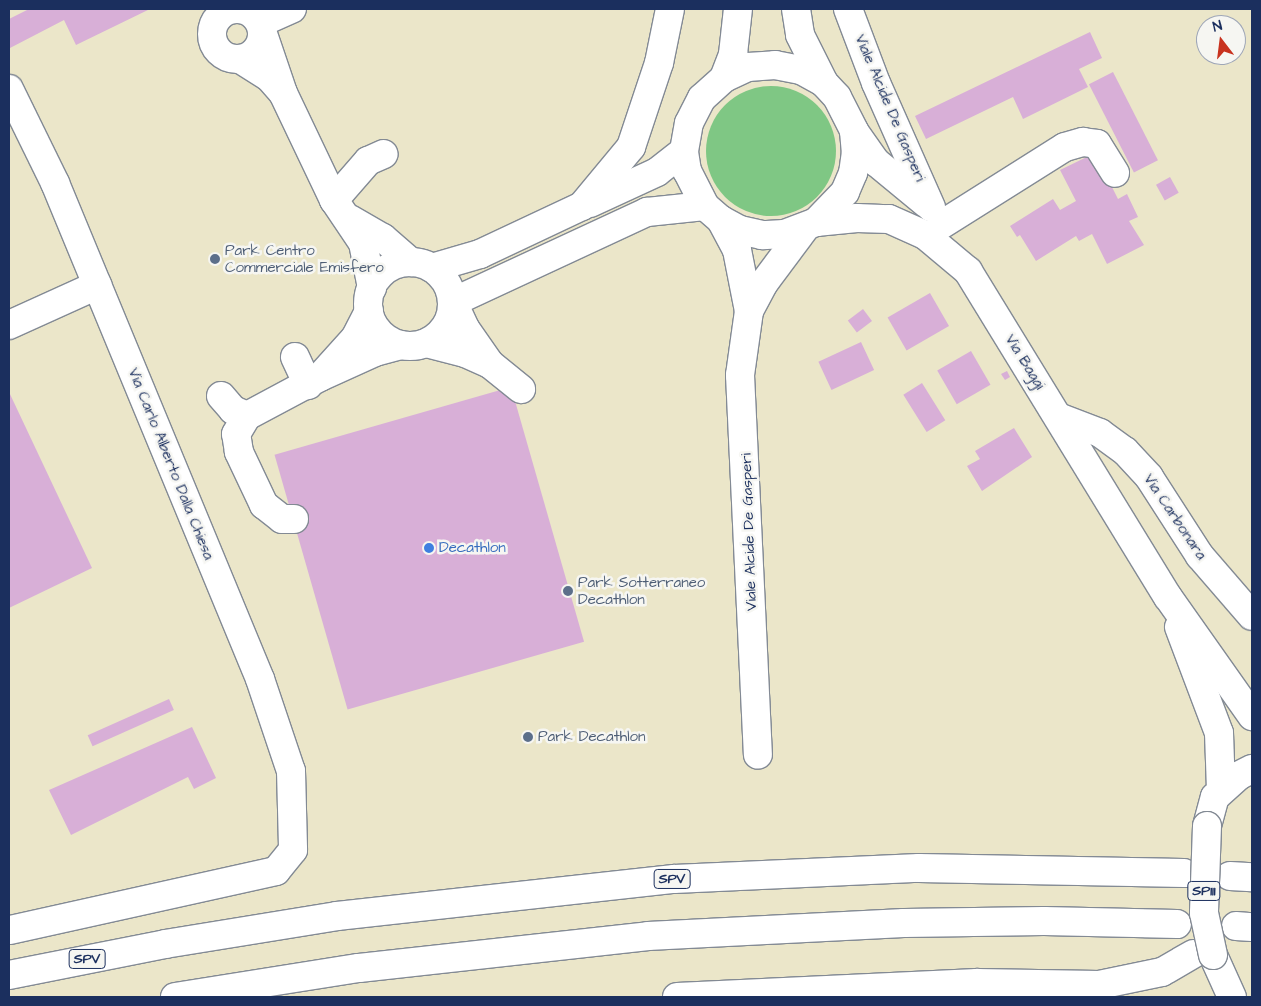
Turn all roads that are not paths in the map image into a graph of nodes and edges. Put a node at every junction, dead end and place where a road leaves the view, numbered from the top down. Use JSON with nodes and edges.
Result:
{"nodes":[{"id":1,"x":292,"y":9,"type":"edge"},
{"id":2,"x":670,"y":9,"type":"edge"},
{"id":3,"x":738,"y":9,"type":"edge"},
{"id":4,"x":796,"y":9,"type":"edge"},
{"id":5,"x":848,"y":9,"type":"edge"},
{"id":6,"x":261,"y":27,"type":"junction"},
{"id":7,"x":240,"y":59,"type":"junction"},
{"id":8,"x":724,"y":78,"type":"junction"},
{"id":9,"x":824,"y":83,"type":"junction"},
{"id":10,"x":9,"y":89,"type":"edge"},
{"id":11,"x":283,"y":93,"type":"junction"},
{"id":12,"x":854,"y":131,"type":"junction"},
{"id":13,"x":684,"y":151,"type":"junction"},
{"id":14,"x":384,"y":154,"type":"dead end"},
{"id":15,"x":1115,"y":173,"type":"dead end"},
{"id":16,"x":582,"y":206,"type":"junction"},
{"id":17,"x":342,"y":210,"type":"junction"},
{"id":18,"x":713,"y":213,"type":"junction"},
{"id":19,"x":936,"y":216,"type":"junction"},
{"id":20,"x":811,"y":225,"type":"junction"},
{"id":21,"x":422,"y":265,"type":"junction"},
{"id":22,"x":968,"y":272,"type":"junction"},
{"id":23,"x":97,"y":285,"type":"junction"},
{"id":24,"x":371,"y":299,"type":"junction"},
{"id":25,"x":453,"y":302,"type":"junction"},
{"id":26,"x":749,"y":311,"type":"junction"},
{"id":27,"x":9,"y":325,"type":"edge"},
{"id":28,"x":414,"y":344,"type":"junction"},
{"id":29,"x":295,"y":357,"type":"dead end"},
{"id":30,"x":490,"y":364,"type":"junction"},
{"id":31,"x":314,"y":381,"type":"junction"},
{"id":32,"x":521,"y":389,"type":"dead end"},
{"id":33,"x":221,"y":396,"type":"dead end"},
{"id":34,"x":247,"y":416,"type":"junction"},
{"id":35,"x":1061,"y":418,"type":"junction"},
{"id":36,"x":294,"y":519,"type":"dead end"},
{"id":37,"x":1168,"y":597,"type":"junction"},
{"id":38,"x":1252,"y":616,"type":"edge"},
{"id":39,"x":1252,"y":716,"type":"edge"},
{"id":40,"x":758,"y":755,"type":"dead end"},
{"id":41,"x":1252,"y":769,"type":"edge"},
{"id":42,"x":1221,"y":790,"type":"junction"},
{"id":43,"x":1184,"y":873,"type":"dead end"},
{"id":44,"x":1177,"y":924,"type":"dead end"},
{"id":45,"x":9,"y":930,"type":"edge"},
{"id":46,"x":1203,"y":955,"type":"junction"},
{"id":47,"x":9,"y":975,"type":"edge"},
{"id":48,"x":1099,"y":985,"type":"junction"},
{"id":49,"x":175,"y":997,"type":"edge"},
{"id":50,"x":677,"y":997,"type":"edge"},
{"id":51,"x":1136,"y":997,"type":"edge"},
{"id":52,"x":1232,"y":997,"type":"edge"}],
"edges":[{"from":1,"to":6,"type":"main road"},
{"from":2,"to":16,"type":"main road"},
{"from":3,"to":8,"type":"main road","name":"Viale Alcide De Gasperi"},
{"from":4,"to":9,"type":"main road","name":"Viale Alcide De Gasperi"},
{"from":5,"to":19,"type":"main road","name":"Viale Alcide De Gasperi"},
{"from":6,"to":7,"type":"main road"},
{"from":6,"to":7,"type":"main road"},
{"from":6,"to":11,"type":"main road"},
{"from":7,"to":11,"type":"main road"},
{"from":8,"to":9,"type":"main road","name":"Viale Alcide De Gasperi"},
{"from":8,"to":13,"type":"main road","name":"Viale Alcide De Gasperi"},
{"from":9,"to":12,"type":"main road","name":"Viale Alcide De Gasperi"},
{"from":10,"to":23,"type":"main road","name":"Via Carlo Alberto Dalla Chiesa"},
{"from":11,"to":17,"type":"main road"},
{"from":12,"to":19,"type":"main road","name":"Viale Alcide De Gasperi"},
{"from":12,"to":20,"type":"main road","name":"Viale Alcide De Gasperi"},
{"from":13,"to":16,"type":"main road"},
{"from":13,"to":18,"type":"main road","name":"Viale Alcide De Gasperi"},
{"from":14,"to":17,"type":"main road"},
{"from":15,"to":19,"type":"main road"},
{"from":16,"to":21,"type":"main road"},
{"from":17,"to":21,"type":"main road"},
{"from":17,"to":24,"type":"main road"},
{"from":18,"to":20,"type":"main road","name":"Viale Alcide De Gasperi"},
{"from":18,"to":25,"type":"main road"},
{"from":18,"to":26,"type":"main road","name":"Viale Alcide De Gasperi"},
{"from":19,"to":22,"type":"main road","name":"Viale Alcide De Gasperi"},
{"from":20,"to":22,"type":"main road","name":"Via Baggi"},
{"from":20,"to":26,"type":"main road","name":"Viale Alcide De Gasperi"},
{"from":21,"to":24,"type":"main road"},
{"from":21,"to":25,"type":"main road"},
{"from":22,"to":35,"type":"main road","name":"Via Baggi"},
{"from":23,"to":27,"type":"main road"},
{"from":23,"to":45,"type":"main road","name":"Via Carlo Alberto Dalla Chiesa"},
{"from":24,"to":28,"type":"main road"},
{"from":24,"to":31,"type":"main road"},
{"from":25,"to":28,"type":"main road"},
{"from":25,"to":30,"type":"main road"},
{"from":26,"to":40,"type":"main road","name":"Viale Alcide De Gasperi"},
{"from":28,"to":30,"type":"main road"},
{"from":28,"to":31,"type":"main road"},
{"from":29,"to":31,"type":"main road"},
{"from":30,"to":32,"type":"main road"},
{"from":31,"to":34,"type":"main road"},
{"from":33,"to":34,"type":"main road"},
{"from":34,"to":36,"type":"main road"},
{"from":35,"to":37,"type":"main road","name":"Via Baggi"},
{"from":35,"to":38,"type":"main road","name":"Via Carbonara"},
{"from":37,"to":39,"type":"main road","name":"Via Baggi"},
{"from":37,"to":42,"type":"main road","name":"Via Baggi"},
{"from":41,"to":42,"type":"main road"},
{"from":42,"to":46,"type":"main road","number":"SP111","bridge":true},
{"from":43,"to":47,"type":"main road","number":"SPV"},
{"from":44,"to":49,"type":"main road"},
{"from":46,"to":48,"type":"main road"},
{"from":46,"to":52,"type":"main road"},
{"from":48,"to":50,"type":"main road"},
{"from":48,"to":51,"type":"main road"}]}
